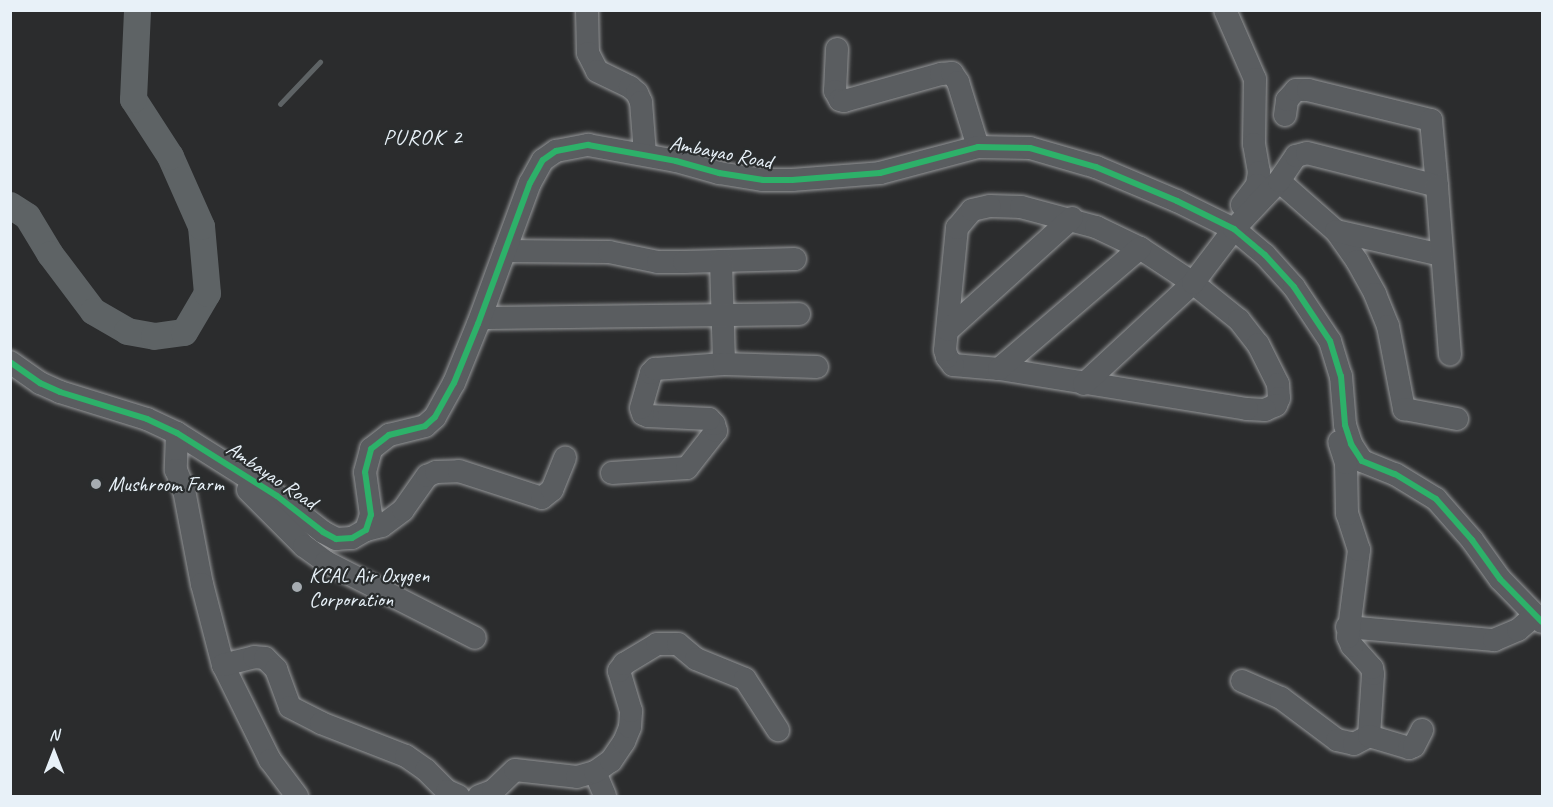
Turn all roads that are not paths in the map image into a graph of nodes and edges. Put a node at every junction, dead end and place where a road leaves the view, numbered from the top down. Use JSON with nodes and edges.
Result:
{"nodes":[{"id":1,"x":587,"y":10,"type":"edge"},
{"id":2,"x":1225,"y":10,"type":"edge"},
{"id":3,"x":837,"y":49,"type":"dead end"},
{"id":4,"x":1285,"y":115,"type":"dead end"},
{"id":5,"x":978,"y":147,"type":"junction"},
{"id":6,"x":645,"y":154,"type":"junction"},
{"id":7,"x":1279,"y":181,"type":"junction"},
{"id":8,"x":1437,"y":186,"type":"junction"},
{"id":9,"x":1071,"y":218,"type":"junction"},
{"id":10,"x":1231,"y":228,"type":"junction"},
{"id":11,"x":1336,"y":231,"type":"junction"},
{"id":12,"x":1140,"y":248,"type":"junction"},
{"id":13,"x":505,"y":251,"type":"junction"},
{"id":14,"x":1442,"y":255,"type":"junction"},
{"id":15,"x":795,"y":259,"type":"dead end"},
{"id":16,"x":721,"y":261,"type":"junction"},
{"id":17,"x":1193,"y":283,"type":"junction"},
{"id":18,"x":723,"y":313,"type":"junction"},
{"id":19,"x":799,"y":314,"type":"dead end"},
{"id":20,"x":481,"y":318,"type":"junction"},
{"id":21,"x":948,"y":330,"type":"junction"},
{"id":22,"x":1450,"y":355,"type":"dead end"},
{"id":23,"x":10,"y":362,"type":"edge"},
{"id":24,"x":724,"y":364,"type":"junction"},
{"id":25,"x":817,"y":368,"type":"dead end"},
{"id":26,"x":999,"y":369,"type":"junction"},
{"id":27,"x":1084,"y":384,"type":"junction"},
{"id":28,"x":1457,"y":419,"type":"dead end"},
{"id":29,"x":177,"y":433,"type":"junction"},
{"id":30,"x":1339,"y":442,"type":"dead end"},
{"id":31,"x":565,"y":458,"type":"dead end"},
{"id":32,"x":237,"y":471,"type":"junction"},
{"id":33,"x":612,"y":472,"type":"dead end"},
{"id":34,"x":366,"y":530,"type":"junction"},
{"id":35,"x":1539,"y":618,"type":"edge"},
{"id":36,"x":1347,"y":627,"type":"junction"},
{"id":37,"x":476,"y":638,"type":"dead end"},
{"id":38,"x":223,"y":664,"type":"junction"},
{"id":39,"x":1242,"y":681,"type":"dead end"},
{"id":40,"x":778,"y":730,"type":"dead end"},
{"id":41,"x":1422,"y":730,"type":"dead end"},
{"id":42,"x":1369,"y":736,"type":"junction"},
{"id":43,"x":595,"y":772,"type":"junction"},
{"id":44,"x":297,"y":796,"type":"edge"},
{"id":45,"x":459,"y":796,"type":"edge"},
{"id":46,"x":479,"y":796,"type":"edge"},
{"id":47,"x":605,"y":796,"type":"edge"}],
"edges":[{"from":1,"to":6,"type":"street"},
{"from":2,"to":10,"type":"street"},
{"from":3,"to":5,"type":"street"},
{"from":4,"to":8,"type":"street"},
{"from":5,"to":6,"type":"street","name":"Ambayao Road"},
{"from":5,"to":10,"type":"street","name":"Ambayao Road"},
{"from":6,"to":13,"type":"street","name":"Ambayao Road"},
{"from":7,"to":8,"type":"street"},
{"from":7,"to":10,"type":"street"},
{"from":7,"to":11,"type":"street"},
{"from":8,"to":14,"type":"street"},
{"from":9,"to":12,"type":"street"},
{"from":9,"to":21,"type":"street"},
{"from":9,"to":21,"type":"street"},
{"from":10,"to":17,"type":"street"},
{"from":10,"to":35,"type":"street","name":"Ambayao Road"},
{"from":11,"to":14,"type":"street"},
{"from":11,"to":28,"type":"street"},
{"from":12,"to":17,"type":"street"},
{"from":12,"to":26,"type":"street"},
{"from":13,"to":16,"type":"street"},
{"from":13,"to":20,"type":"street","name":"Ambayao Road"},
{"from":14,"to":22,"type":"street"},
{"from":15,"to":16,"type":"street"},
{"from":16,"to":18,"type":"street"},
{"from":17,"to":27,"type":"street"},
{"from":17,"to":27,"type":"street"},
{"from":18,"to":19,"type":"street"},
{"from":18,"to":20,"type":"street"},
{"from":18,"to":24,"type":"street"},
{"from":20,"to":34,"type":"street","name":"Ambayao Road"},
{"from":21,"to":26,"type":"street"},
{"from":23,"to":29,"type":"street","name":"Ambayao Road"},
{"from":24,"to":25,"type":"street"},
{"from":24,"to":33,"type":"street"},
{"from":26,"to":27,"type":"street"},
{"from":29,"to":32,"type":"street","name":"Ambayao Road"},
{"from":29,"to":38,"type":"street"},
{"from":30,"to":36,"type":"street"},
{"from":31,"to":34,"type":"street"},
{"from":32,"to":34,"type":"street","name":"Ambayao Road"},
{"from":32,"to":37,"type":"street"},
{"from":35,"to":36,"type":"street"},
{"from":36,"to":42,"type":"street"},
{"from":38,"to":44,"type":"street"},
{"from":38,"to":45,"type":"street"},
{"from":39,"to":42,"type":"street"},
{"from":40,"to":43,"type":"street"},
{"from":41,"to":42,"type":"street"},
{"from":43,"to":46,"type":"street"},
{"from":43,"to":47,"type":"street"}]}
